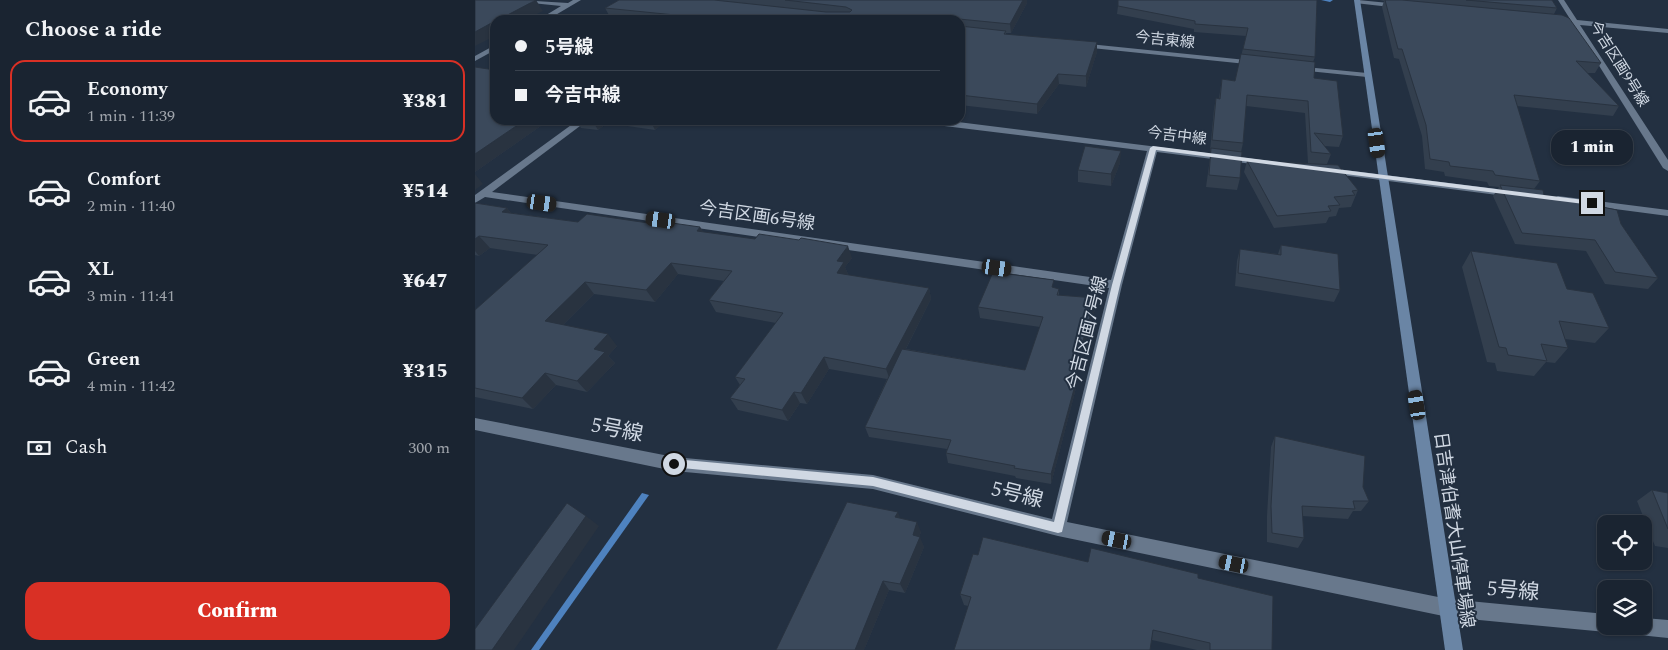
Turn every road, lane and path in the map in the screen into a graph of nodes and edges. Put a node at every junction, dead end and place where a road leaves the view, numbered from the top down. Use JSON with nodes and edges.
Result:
{"nodes":[{"id":1,"x":522,"y":0,"type":"edge"},
{"id":2,"x":578,"y":0,"type":"edge"},
{"id":3,"x":1561,"y":0,"type":"edge"},
{"id":4,"x":1357,"y":1,"type":"edge"},
{"id":5,"x":568,"y":5,"type":"junction"},
{"id":6,"x":1407,"y":7,"type":"edge"},
{"id":7,"x":551,"y":15,"type":"edge"},
{"id":8,"x":1546,"y":19,"type":"edge"},
{"id":9,"x":1576,"y":22,"type":"junction"},
{"id":10,"x":1668,"y":31,"type":"edge"},
{"id":11,"x":1077,"y":45,"type":"edge"},
{"id":12,"x":490,"y":50,"type":"edge"},
{"id":13,"x":475,"y":59,"type":"edge"},
{"id":14,"x":1261,"y":64,"type":"edge"},
{"id":15,"x":1290,"y":67,"type":"edge"},
{"id":16,"x":1367,"y":75,"type":"junction"},
{"id":17,"x":577,"y":125,"type":"edge"},
{"id":18,"x":962,"y":125,"type":"edge"},
{"id":19,"x":1153,"y":148,"type":"junction"},
{"id":20,"x":1287,"y":165,"type":"edge"},
{"id":21,"x":1668,"y":168,"type":"edge"},
{"id":22,"x":1315,"y":169,"type":"edge"},
{"id":23,"x":1382,"y":178,"type":"junction"},
{"id":24,"x":1520,"y":194,"type":"edge"},
{"id":25,"x":479,"y":197,"type":"edge"},
{"id":26,"x":1550,"y":198,"type":"edge"},
{"id":27,"x":1668,"y":213,"type":"edge"},
{"id":28,"x":1116,"y":285,"type":"junction"},
{"id":29,"x":475,"y":424,"type":"edge"},
{"id":30,"x":1058,"y":528,"type":"junction"},
{"id":31,"x":1448,"y":608,"type":"junction"},
{"id":32,"x":1597,"y":622,"type":"edge"},
{"id":33,"x":1652,"y":627,"type":"edge"},
{"id":34,"x":1668,"y":629,"type":"edge"},
{"id":35,"x":1454,"y":650,"type":"edge"}],
"edges":[{"from":1,"to":5,"type":"street"},
{"from":2,"to":5,"type":"street"},
{"from":3,"to":9,"type":"street","name":"今吉区画9号線"},
{"from":4,"to":6,"type":"street"},
{"from":4,"to":16,"type":"main road","name":"日吉津伯耆大山停車場線"},
{"from":5,"to":7,"type":"street"},
{"from":8,"to":9,"type":"street"},
{"from":9,"to":10,"type":"street"},
{"from":9,"to":21,"type":"street","name":"今吉区画9号線"},
{"from":11,"to":14,"type":"street","name":"今吉東線"},
{"from":12,"to":13,"type":"street"},
{"from":15,"to":16,"type":"street"},
{"from":16,"to":23,"type":"main road","name":"日吉津伯耆大山停車場線"},
{"from":17,"to":25,"type":"street"},
{"from":18,"to":19,"type":"street","name":"今吉中線"},
{"from":19,"to":20,"type":"street","name":"今吉中線"},
{"from":19,"to":28,"type":"street","name":"今吉区画7号線"},
{"from":22,"to":23,"type":"street"},
{"from":23,"to":24,"type":"street"},
{"from":23,"to":31,"type":"main road","name":"日吉津伯耆大山停車場線"},
{"from":25,"to":28,"type":"street","name":"今吉区画6号線"},
{"from":26,"to":27,"type":"street"},
{"from":28,"to":30,"type":"street","name":"今吉区画7号線"},
{"from":29,"to":30,"type":"street","name":"5号線"},
{"from":30,"to":31,"type":"street","name":"5号線"},
{"from":31,"to":32,"type":"street","name":"5号線"},
{"from":31,"to":35,"type":"main road","name":"日吉津伯耆大山停車場線"},
{"from":33,"to":34,"type":"street"}]}
